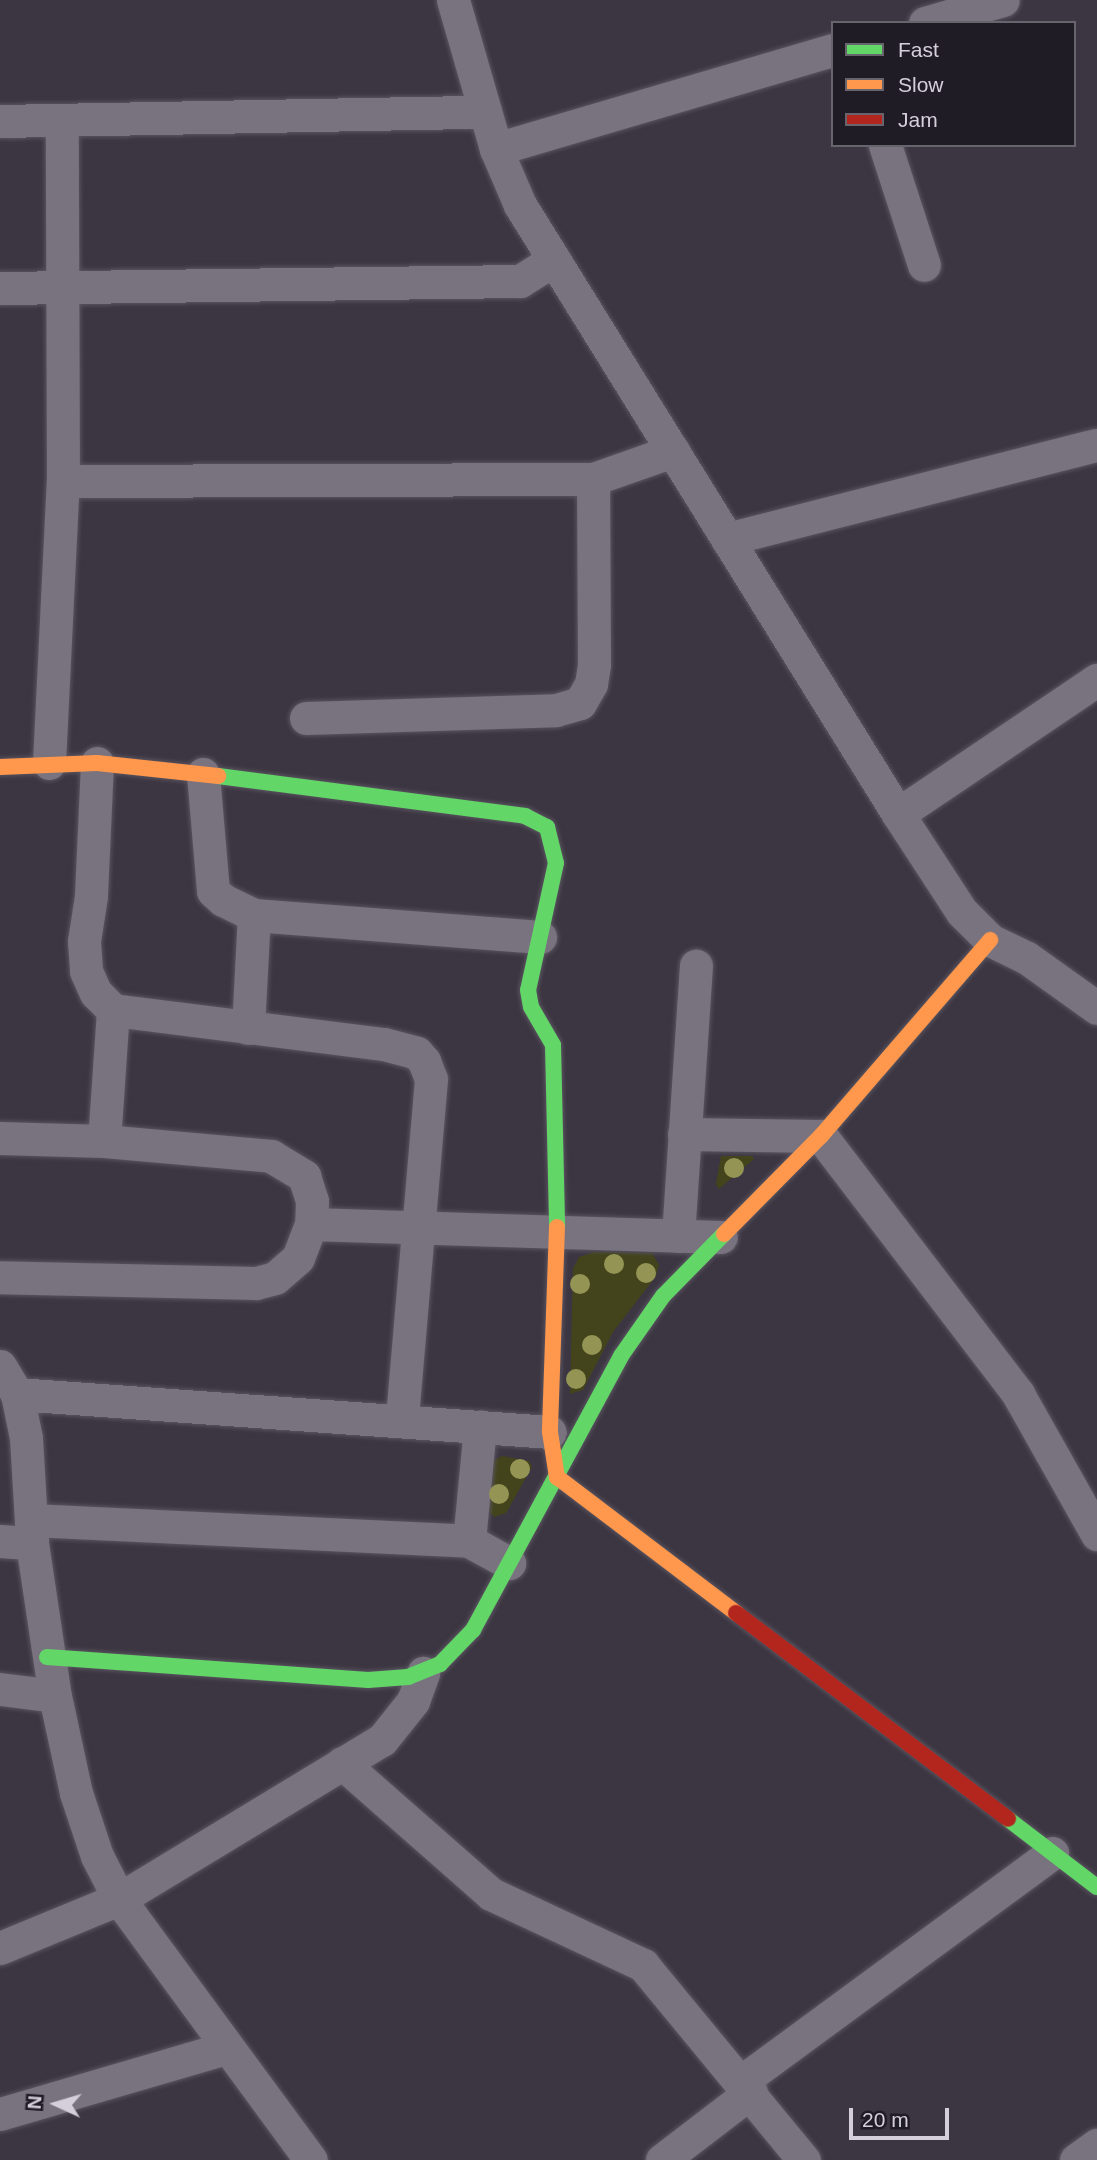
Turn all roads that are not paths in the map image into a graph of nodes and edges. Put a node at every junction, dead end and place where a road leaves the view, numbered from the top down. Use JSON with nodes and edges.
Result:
{"nodes":[{"id":1,"x":453,"y":0,"type":"edge"},
{"id":2,"x":1003,"y":0,"type":"edge"},
{"id":3,"x":932,"y":21,"type":"edge"},
{"id":4,"x":831,"y":51,"type":"edge"},
{"id":5,"x":485,"y":112,"type":"junction"},
{"id":6,"x":62,"y":120,"type":"junction"},
{"id":7,"x":0,"y":121,"type":"edge"},
{"id":8,"x":887,"y":147,"type":"edge"},
{"id":9,"x":496,"y":149,"type":"junction"},
{"id":10,"x":554,"y":260,"type":"junction"},
{"id":11,"x":924,"y":265,"type":"dead end"},
{"id":12,"x":0,"y":288,"type":"edge"},
{"id":13,"x":66,"y":288,"type":"junction"},
{"id":14,"x":1097,"y":445,"type":"edge"},
{"id":15,"x":673,"y":451,"type":"junction"},
{"id":16,"x":593,"y":479,"type":"junction"},
{"id":17,"x":62,"y":481,"type":"junction"},
{"id":18,"x":727,"y":539,"type":"junction"},
{"id":19,"x":1097,"y":680,"type":"edge"},
{"id":20,"x":306,"y":718,"type":"dead end"},
{"id":21,"x":49,"y":763,"type":"junction"},
{"id":22,"x":97,"y":763,"type":"junction"},
{"id":23,"x":0,"y":766,"type":"edge"},
{"id":24,"x":203,"y":774,"type":"junction"},
{"id":25,"x":898,"y":814,"type":"junction"},
{"id":26,"x":254,"y":915,"type":"junction"},
{"id":27,"x":540,"y":937,"type":"junction"},
{"id":28,"x":990,"y":940,"type":"junction"},
{"id":29,"x":696,"y":966,"type":"dead end"},
{"id":30,"x":1097,"y":1008,"type":"edge"},
{"id":31,"x":113,"y":1010,"type":"junction"},
{"id":32,"x":248,"y":1028,"type":"junction"},
{"id":33,"x":684,"y":1134,"type":"junction"},
{"id":34,"x":821,"y":1136,"type":"junction"},
{"id":35,"x":0,"y":1138,"type":"edge"},
{"id":36,"x":104,"y":1141,"type":"junction"},
{"id":37,"x":311,"y":1224,"type":"junction"},
{"id":38,"x":419,"y":1227,"type":"junction"},
{"id":39,"x":557,"y":1233,"type":"junction"},
{"id":40,"x":678,"y":1236,"type":"junction"},
{"id":41,"x":720,"y":1237,"type":"junction"},
{"id":42,"x":0,"y":1277,"type":"edge"},
{"id":43,"x":0,"y":1366,"type":"edge"},
{"id":44,"x":17,"y":1394,"type":"junction"},
{"id":45,"x":402,"y":1420,"type":"junction"},
{"id":46,"x":480,"y":1427,"type":"junction"},
{"id":47,"x":551,"y":1432,"type":"junction"},
{"id":48,"x":13,"y":1437,"type":"edge"},
{"id":49,"x":557,"y":1477,"type":"junction"},
{"id":50,"x":1095,"y":1527,"type":"edge"},
{"id":51,"x":21,"y":1534,"type":"edge"},
{"id":52,"x":469,"y":1541,"type":"junction"},
{"id":53,"x":509,"y":1563,"type":"junction"},
{"id":54,"x":47,"y":1657,"type":"junction"},
{"id":55,"x":423,"y":1673,"type":"junction"},
{"id":56,"x":0,"y":1689,"type":"edge"},
{"id":57,"x":55,"y":1696,"type":"junction"},
{"id":58,"x":342,"y":1763,"type":"junction"},
{"id":59,"x":1052,"y":1853,"type":"junction"},
{"id":60,"x":1097,"y":1887,"type":"edge"},
{"id":61,"x":119,"y":1899,"type":"junction"},
{"id":62,"x":1,"y":1946,"type":"edge"},
{"id":63,"x":225,"y":2048,"type":"junction"},
{"id":64,"x":746,"y":2086,"type":"junction"},
{"id":65,"x":0,"y":2114,"type":"edge"},
{"id":66,"x":1097,"y":2145,"type":"edge"},
{"id":67,"x":311,"y":2160,"type":"edge"},
{"id":68,"x":662,"y":2160,"type":"edge"},
{"id":69,"x":804,"y":2160,"type":"edge"},
{"id":70,"x":1076,"y":2160,"type":"edge"}],
"edges":[{"from":1,"to":5,"type":"street"},
{"from":2,"to":3,"type":"street"},
{"from":4,"to":9,"type":"street"},
{"from":5,"to":6,"type":"street"},
{"from":5,"to":9,"type":"street"},
{"from":6,"to":7,"type":"street"},
{"from":6,"to":13,"type":"street"},
{"from":8,"to":11,"type":"street"},
{"from":9,"to":10,"type":"street"},
{"from":10,"to":13,"type":"street"},
{"from":10,"to":15,"type":"street"},
{"from":12,"to":13,"type":"street"},
{"from":13,"to":17,"type":"street"},
{"from":14,"to":18,"type":"street"},
{"from":15,"to":16,"type":"street"},
{"from":15,"to":18,"type":"street"},
{"from":16,"to":17,"type":"street"},
{"from":16,"to":20,"type":"street"},
{"from":17,"to":21,"type":"street"},
{"from":18,"to":25,"type":"street"},
{"from":19,"to":25,"type":"street"},
{"from":21,"to":22,"type":"street"},
{"from":21,"to":23,"type":"street"},
{"from":22,"to":24,"type":"street"},
{"from":22,"to":31,"type":"street"},
{"from":24,"to":26,"type":"street"},
{"from":24,"to":27,"type":"street"},
{"from":25,"to":28,"type":"street"},
{"from":26,"to":27,"type":"street"},
{"from":26,"to":32,"type":"street"},
{"from":27,"to":39,"type":"street"},
{"from":28,"to":30,"type":"street"},
{"from":28,"to":34,"type":"street"},
{"from":29,"to":33,"type":"street"},
{"from":31,"to":32,"type":"street"},
{"from":31,"to":36,"type":"street"},
{"from":32,"to":38,"type":"street"},
{"from":33,"to":34,"type":"street"},
{"from":33,"to":40,"type":"street"},
{"from":34,"to":41,"type":"street"},
{"from":34,"to":50,"type":"street"},
{"from":35,"to":36,"type":"street"},
{"from":36,"to":37,"type":"street"},
{"from":37,"to":38,"type":"street"},
{"from":37,"to":42,"type":"street"},
{"from":38,"to":39,"type":"street"},
{"from":38,"to":45,"type":"street"},
{"from":39,"to":40,"type":"street"},
{"from":39,"to":47,"type":"street"},
{"from":40,"to":41,"type":"street"},
{"from":41,"to":49,"type":"street"},
{"from":43,"to":44,"type":"street"},
{"from":44,"to":45,"type":"street"},
{"from":44,"to":48,"type":"street"},
{"from":45,"to":46,"type":"street"},
{"from":46,"to":47,"type":"street"},
{"from":46,"to":52,"type":"street"},
{"from":47,"to":49,"type":"street"},
{"from":48,"to":51,"type":"street"},
{"from":49,"to":53,"type":"street"},
{"from":49,"to":59,"type":"street"},
{"from":51,"to":52,"type":"street"},
{"from":51,"to":54,"type":"street"},
{"from":52,"to":53,"type":"street"},
{"from":53,"to":55,"type":"street"},
{"from":54,"to":55,"type":"street"},
{"from":54,"to":57,"type":"street"},
{"from":55,"to":58,"type":"street"},
{"from":56,"to":57,"type":"street"},
{"from":57,"to":61,"type":"street"},
{"from":58,"to":61,"type":"street"},
{"from":58,"to":64,"type":"street"},
{"from":59,"to":60,"type":"street"},
{"from":59,"to":64,"type":"street"},
{"from":61,"to":62,"type":"street"},
{"from":61,"to":63,"type":"street"},
{"from":63,"to":65,"type":"street"},
{"from":63,"to":67,"type":"street"},
{"from":64,"to":68,"type":"street"},
{"from":64,"to":69,"type":"street"},
{"from":66,"to":70,"type":"street"}]}
